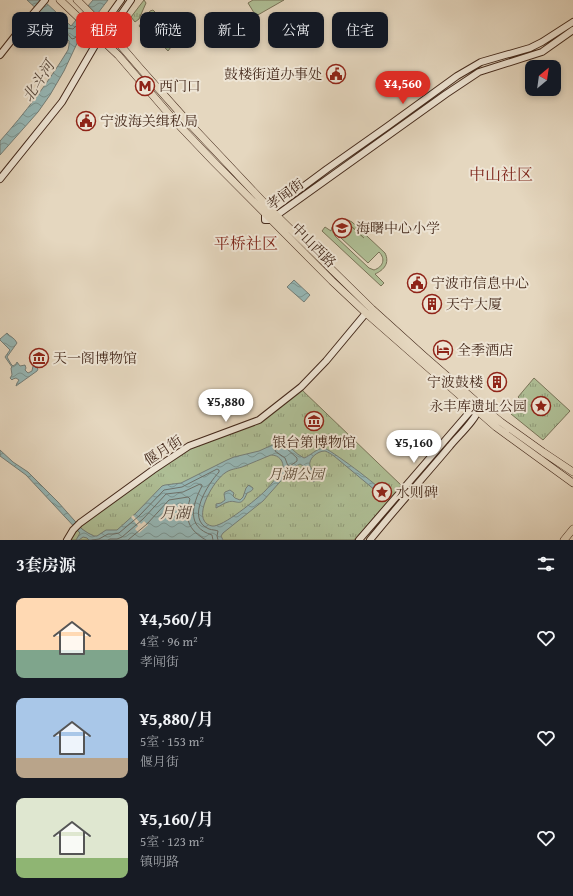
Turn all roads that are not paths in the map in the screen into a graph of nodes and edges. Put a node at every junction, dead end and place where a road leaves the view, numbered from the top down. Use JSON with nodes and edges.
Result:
{"nodes":[{"id":1,"x":46,"y":0,"type":"edge"},
{"id":2,"x":60,"y":0,"type":"edge"},
{"id":3,"x":77,"y":0,"type":"edge"},
{"id":4,"x":121,"y":0,"type":"edge"},
{"id":5,"x":131,"y":0,"type":"edge"},
{"id":6,"x":89,"y":12,"type":"edge"},
{"id":7,"x":110,"y":12,"type":"edge"},
{"id":8,"x":123,"y":12,"type":"edge"},
{"id":9,"x":76,"y":15,"type":"edge"},
{"id":10,"x":573,"y":22,"type":"edge"},
{"id":11,"x":573,"y":30,"type":"edge"},
{"id":12,"x":94,"y":48,"type":"edge"},
{"id":13,"x":111,"y":48,"type":"edge"},
{"id":14,"x":123,"y":48,"type":"edge"},
{"id":15,"x":0,"y":55,"type":"edge"},
{"id":16,"x":0,"y":179,"type":"edge"},
{"id":17,"x":274,"y":213,"type":"junction"},
{"id":18,"x":267,"y":217,"type":"junction"},
{"id":19,"x":366,"y":313,"type":"junction"},
{"id":20,"x":477,"y":408,"type":"junction"},
{"id":21,"x":573,"y":472,"type":"edge"},
{"id":22,"x":573,"y":483,"type":"edge"},
{"id":23,"x":573,"y":529,"type":"edge"},
{"id":24,"x":67,"y":540,"type":"edge"},
{"id":25,"x":359,"y":540,"type":"edge"},
{"id":26,"x":370,"y":540,"type":"edge"},
{"id":27,"x":564,"y":540,"type":"edge"}],
"edges":[{"from":1,"to":15,"type":"street"},
{"from":2,"to":9,"type":"main road","name":"中山西路"},
{"from":3,"to":6,"type":"main road","name":"中山西路"},
{"from":4,"to":7,"type":"street"},
{"from":5,"to":8,"type":"street"},
{"from":10,"to":17,"type":"street","name":"孝闻街"},
{"from":11,"to":17,"type":"street","name":"孝闻街"},
{"from":12,"to":16,"type":"street"},
{"from":13,"to":18,"type":"main road","name":"中山西路"},
{"from":14,"to":17,"type":"main road","name":"中山西路"},
{"from":17,"to":18,"type":"street","name":"孝闻街"},
{"from":17,"to":20,"type":"main road","name":"中山西路"},
{"from":18,"to":19,"type":"main road","name":"中山西路"},
{"from":19,"to":20,"type":"main road","name":"中山西路"},
{"from":19,"to":24,"type":"street","name":"偃月街"},
{"from":20,"to":21,"type":"main road","name":"中山西路"},
{"from":20,"to":22,"type":"main road","name":"中山西路"},
{"from":20,"to":25,"type":"street"},
{"from":20,"to":26,"type":"street"},
{"from":23,"to":27,"type":"main road"}]}
